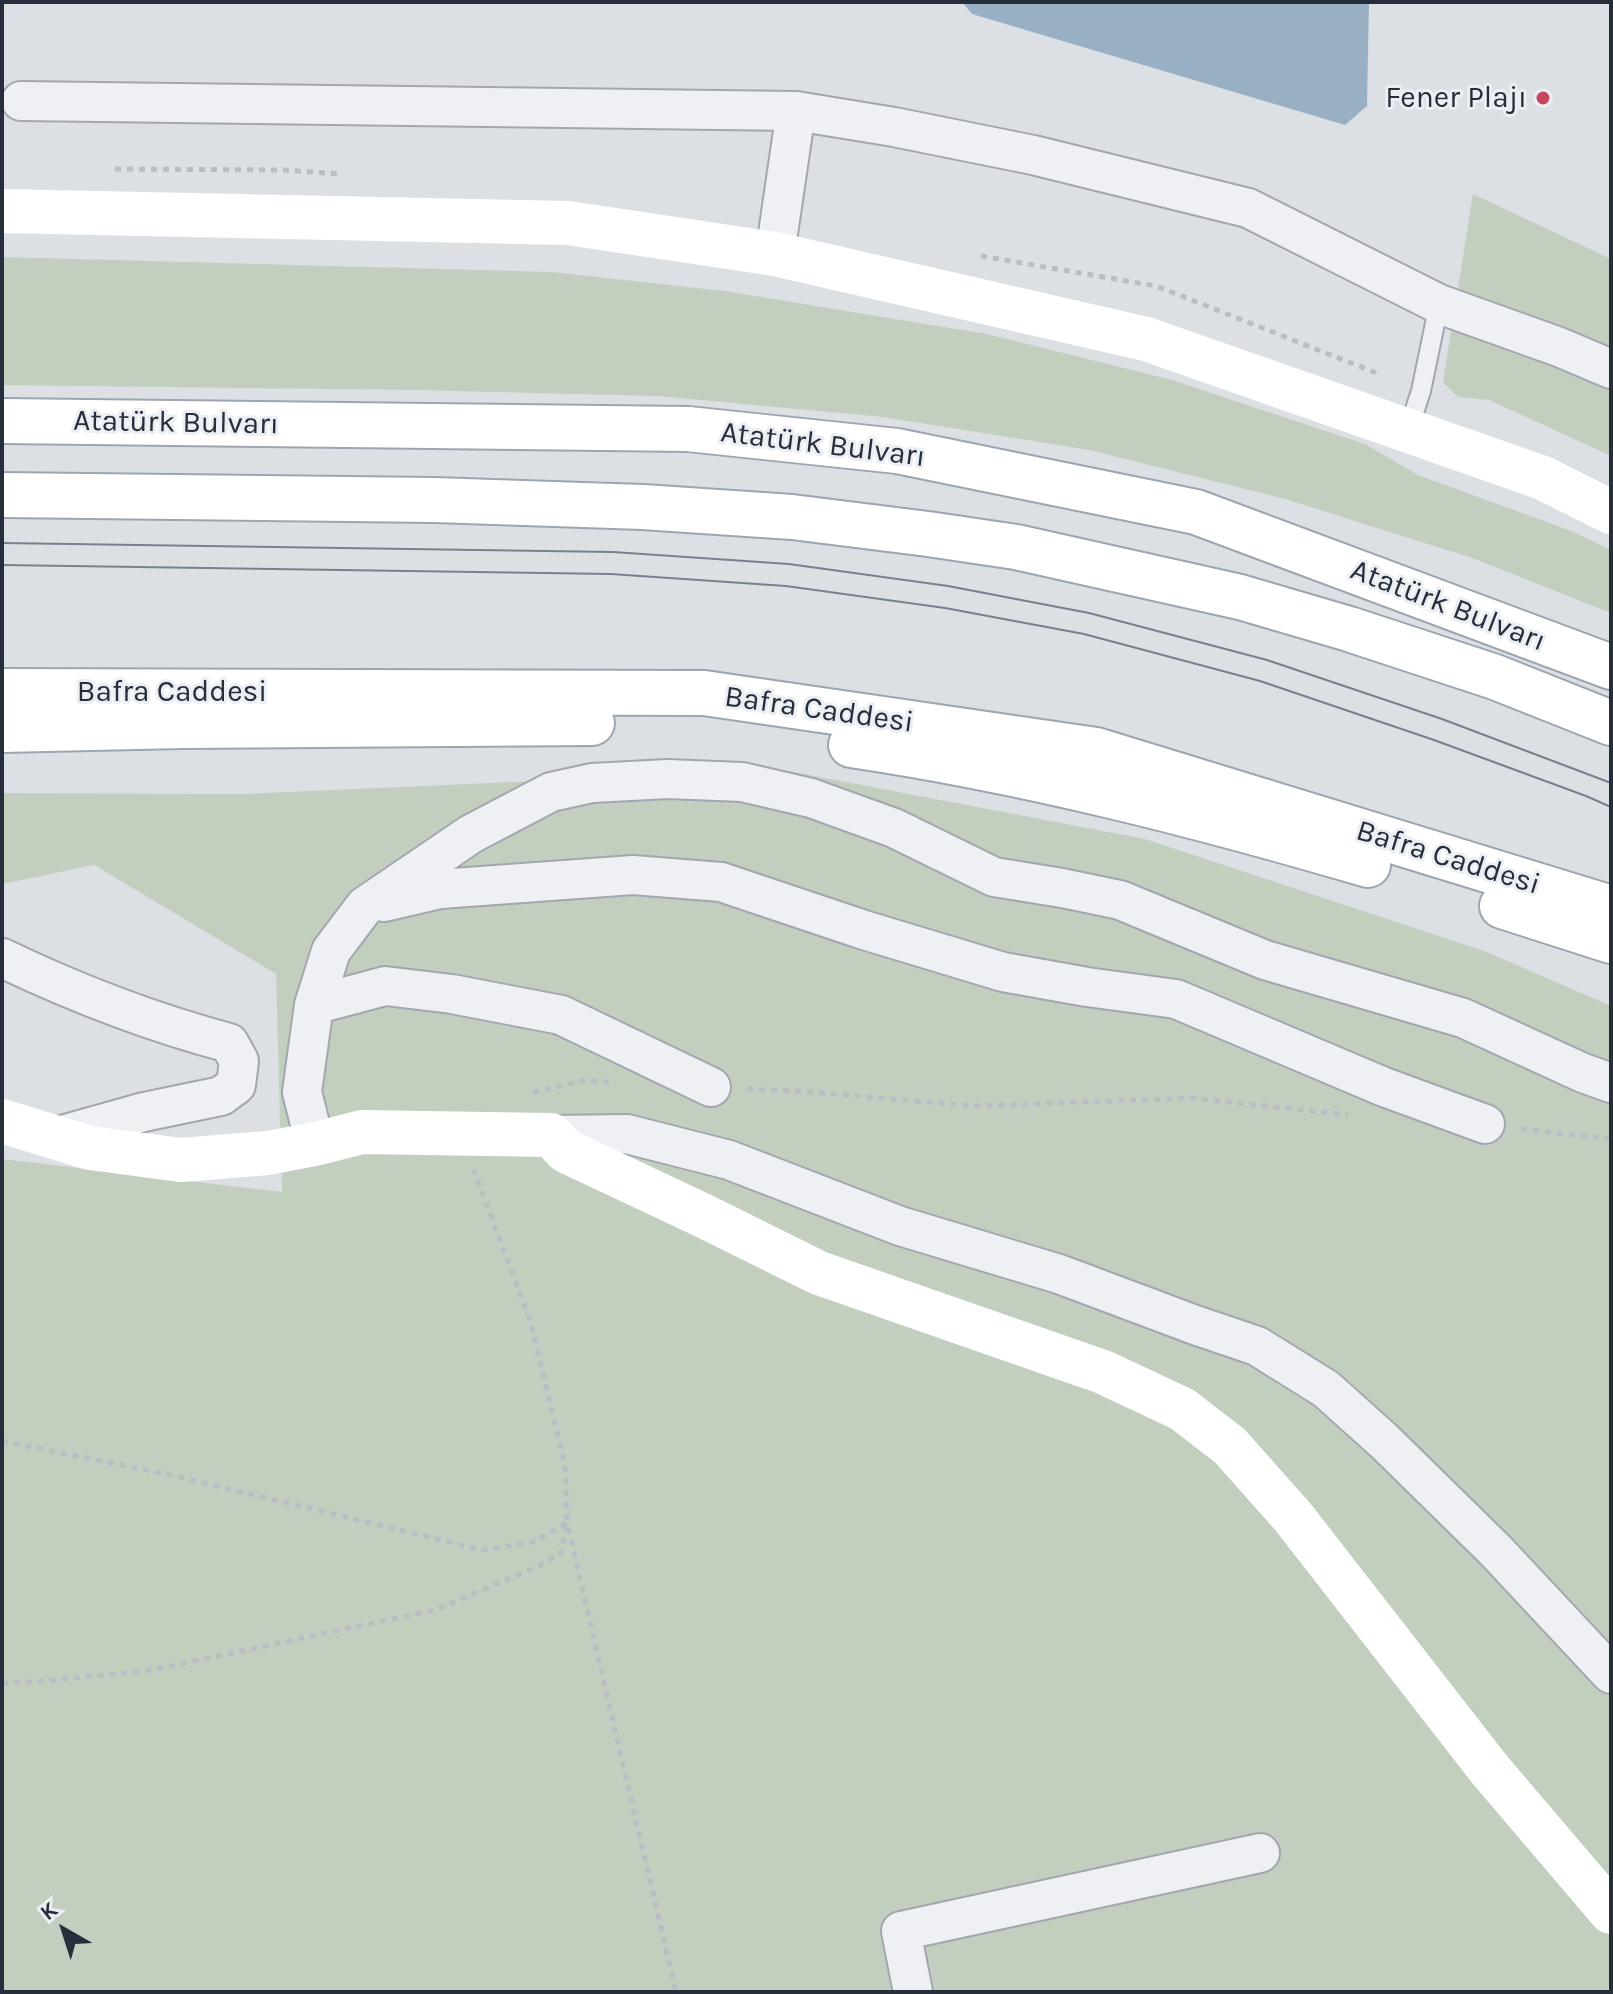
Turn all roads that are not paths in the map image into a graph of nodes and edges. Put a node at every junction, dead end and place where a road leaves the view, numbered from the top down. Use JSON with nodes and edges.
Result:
{"nodes":[{"id":1,"x":21,"y":101,"type":"dead end"},
{"id":2,"x":796,"y":111,"type":"junction"},
{"id":3,"x":2,"y":211,"type":"edge"},
{"id":4,"x":775,"y":254,"type":"junction"},
{"id":5,"x":1439,"y":304,"type":"junction"},
{"id":6,"x":1611,"y":369,"type":"edge"},
{"id":7,"x":2,"y":421,"type":"edge"},
{"id":8,"x":1408,"y":431,"type":"junction"},
{"id":9,"x":2,"y":495,"type":"edge"},
{"id":10,"x":1611,"y":512,"type":"edge"},
{"id":11,"x":1611,"y":667,"type":"edge"},
{"id":12,"x":2,"y":691,"type":"edge"},
{"id":13,"x":1611,"y":723,"type":"edge"},
{"id":14,"x":2,"y":730,"type":"edge"},
{"id":15,"x":365,"y":906,"type":"junction"},
{"id":16,"x":1611,"y":908,"type":"edge"},
{"id":17,"x":1611,"y":941,"type":"edge"},
{"id":18,"x":2,"y":958,"type":"edge"},
{"id":19,"x":314,"y":1005,"type":"junction"},
{"id":20,"x":1611,"y":1083,"type":"edge"},
{"id":21,"x":711,"y":1087,"type":"road end"},
{"id":22,"x":2,"y":1121,"type":"edge"},
{"id":23,"x":1485,"y":1124,"type":"road end"},
{"id":24,"x":551,"y":1135,"type":"junction"},
{"id":25,"x":55,"y":1137,"type":"junction"},
{"id":26,"x":315,"y":1144,"type":"junction"},
{"id":27,"x":1611,"y":1674,"type":"edge"},
{"id":28,"x":1260,"y":1853,"type":"dead end"},
{"id":29,"x":1611,"y":1912,"type":"edge"},
{"id":30,"x":913,"y":1992,"type":"edge"}],
"edges":[{"from":1,"to":2,"type":"street"},
{"from":2,"to":4,"type":"street"},
{"from":2,"to":5,"type":"street"},
{"from":3,"to":4,"type":"main road"},
{"from":4,"to":8,"type":"main road"},
{"from":5,"to":6,"type":"street"},
{"from":5,"to":8,"type":"lane"},
{"from":7,"to":11,"type":"main road","name":"Atatürk Bulvarı"},
{"from":8,"to":10,"type":"main road"},
{"from":9,"to":13,"type":"main road","name":"Atatürk Bulvarı"},
{"from":12,"to":16,"type":"main road","name":"Bafra Caddesi"},
{"from":14,"to":17,"type":"main road","name":"Bafra Caddesi"},
{"from":15,"to":19,"type":"street"},
{"from":15,"to":20,"type":"street"},
{"from":15,"to":23,"type":"street"},
{"from":18,"to":25,"type":"street"},
{"from":19,"to":21,"type":"street"},
{"from":19,"to":26,"type":"street"},
{"from":22,"to":25,"type":"main road"},
{"from":24,"to":26,"type":"main road"},
{"from":24,"to":27,"type":"street"},
{"from":24,"to":29,"type":"main road"},
{"from":25,"to":26,"type":"main road"},
{"from":28,"to":30,"type":"street"}]}
